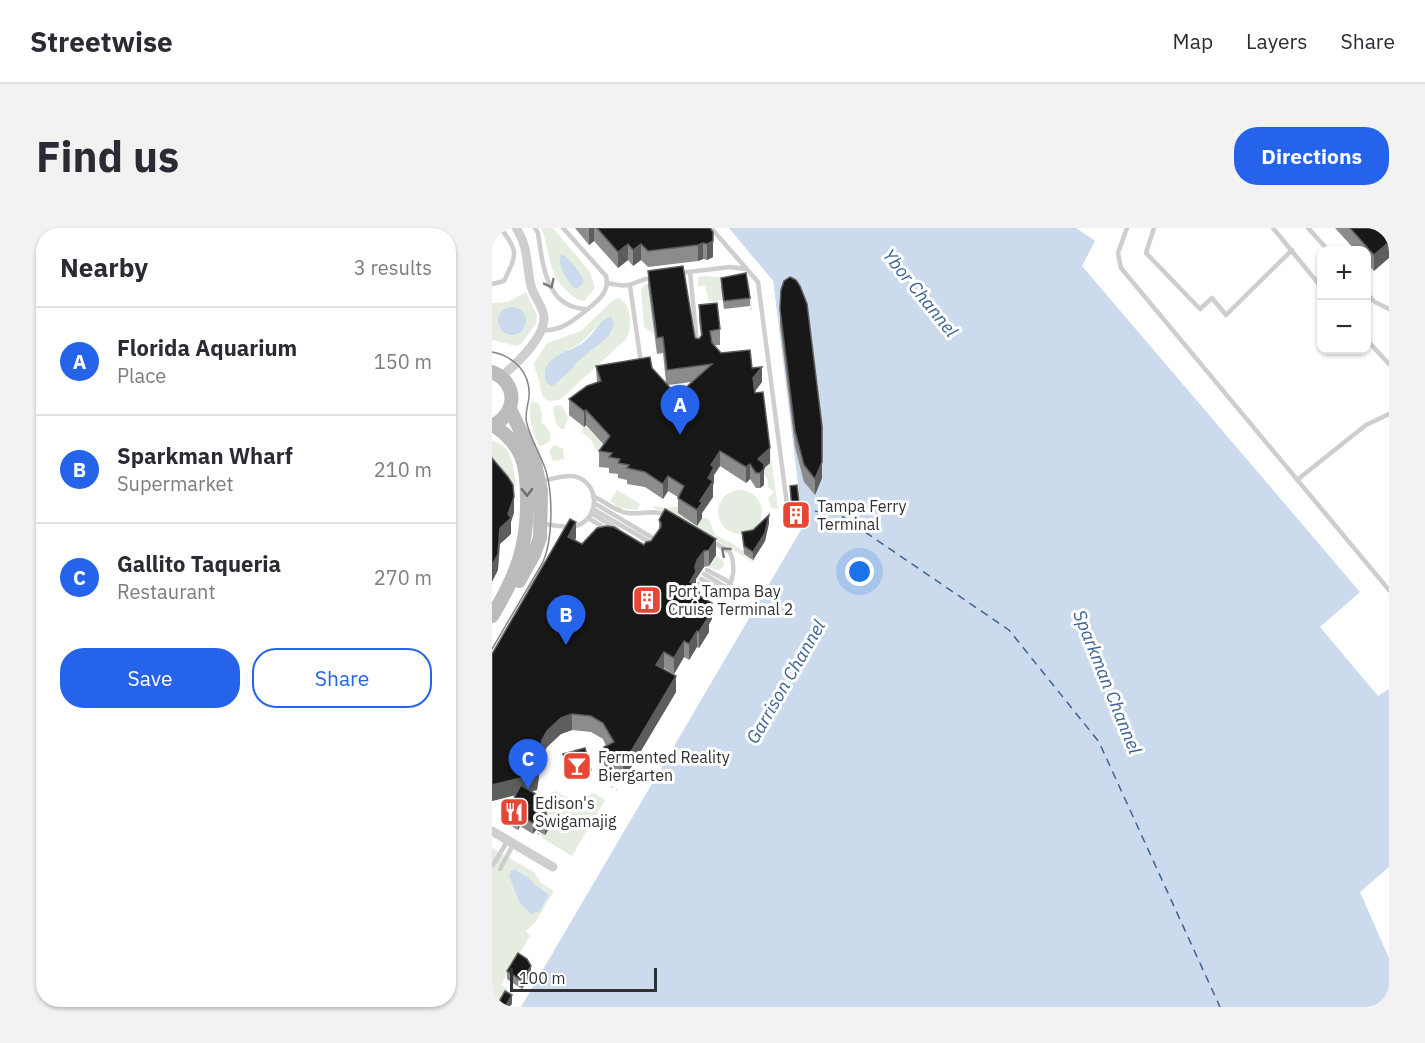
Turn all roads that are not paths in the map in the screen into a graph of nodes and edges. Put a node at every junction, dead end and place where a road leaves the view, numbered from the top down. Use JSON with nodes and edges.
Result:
{"nodes":[{"id":1,"x":500,"y":228,"type":"edge"},
{"id":2,"x":516,"y":228,"type":"edge"},
{"id":3,"x":535,"y":228,"type":"edge"},
{"id":4,"x":563,"y":228,"type":"edge"},
{"id":5,"x":711,"y":228,"type":"edge"},
{"id":6,"x":1127,"y":228,"type":"edge"},
{"id":7,"x":1154,"y":228,"type":"edge"},
{"id":8,"x":1273,"y":228,"type":"edge"},
{"id":9,"x":1308,"y":228,"type":"edge"},
{"id":10,"x":1324,"y":246,"type":"edge"},
{"id":11,"x":1292,"y":250,"type":"junction"},
{"id":12,"x":747,"y":269,"type":"junction"},
{"id":13,"x":690,"y":272,"type":"junction"},
{"id":14,"x":679,"y":273,"type":"edge"},
{"id":15,"x":657,"y":276,"type":"edge"},
{"id":16,"x":1317,"y":282,"type":"edge"},
{"id":17,"x":608,"y":283,"type":"junction"},
{"id":18,"x":492,"y":284,"type":"edge"},
{"id":19,"x":630,"y":286,"type":"junction"},
{"id":20,"x":1371,"y":298,"type":"edge"},
{"id":21,"x":588,"y":309,"type":"junction"},
{"id":22,"x":1389,"y":309,"type":"edge"},
{"id":23,"x":541,"y":330,"type":"junction"},
{"id":24,"x":1371,"y":344,"type":"edge"},
{"id":25,"x":698,"y":350,"type":"edge"},
{"id":26,"x":1389,"y":364,"type":"edge"},
{"id":27,"x":641,"y":366,"type":"edge"},
{"id":28,"x":497,"y":374,"type":"edge"},
{"id":29,"x":510,"y":409,"type":"junction"},
{"id":30,"x":1389,"y":414,"type":"edge"},
{"id":31,"x":492,"y":426,"type":"edge"},
{"id":32,"x":1297,"y":480,"type":"junction"},
{"id":33,"x":540,"y":482,"type":"junction"},
{"id":34,"x":593,"y":496,"type":"junction"},
{"id":35,"x":592,"y":511,"type":"junction"},
{"id":36,"x":788,"y":512,"type":"dead end"},
{"id":37,"x":672,"y":518,"type":"edge"},
{"id":38,"x":535,"y":522,"type":"junction"},
{"id":39,"x":700,"y":534,"type":"edge"},
{"id":40,"x":618,"y":536,"type":"edge"},
{"id":41,"x":726,"y":587,"type":"junction"},
{"id":42,"x":1389,"y":590,"type":"edge"},
{"id":43,"x":492,"y":616,"type":"edge"},
{"id":44,"x":492,"y":831,"type":"edge"},
{"id":45,"x":511,"y":842,"type":"junction"},
{"id":46,"x":493,"y":864,"type":"edge"},
{"id":47,"x":554,"y":867,"type":"dead end"},
{"id":48,"x":500,"y":869,"type":"dead end"}],
"edges":[{"from":1,"to":18,"type":"lane"},
{"from":2,"to":23,"type":"street"},
{"from":3,"to":21,"type":"lane","one_way":true},
{"from":4,"to":17,"type":"lane"},
{"from":5,"to":12,"type":"lane"},
{"from":6,"to":32,"type":"lane"},
{"from":7,"to":11,"type":"lane"},
{"from":8,"to":11,"type":"lane"},
{"from":9,"to":10,"type":"lane"},
{"from":11,"to":16,"type":"lane"},
{"from":12,"to":13,"type":"lane"},
{"from":12,"to":36,"type":"lane"},
{"from":13,"to":14,"type":"lane"},
{"from":13,"to":25,"type":"lane"},
{"from":15,"to":19,"type":"lane"},
{"from":17,"to":19,"type":"lane"},
{"from":17,"to":21,"type":"lane"},
{"from":19,"to":27,"type":"lane"},
{"from":20,"to":22,"type":"lane"},
{"from":21,"to":23,"type":"lane"},
{"from":23,"to":28,"type":"street"},
{"from":24,"to":26,"type":"lane"},
{"from":28,"to":29,"type":"main road"},
{"from":29,"to":31,"type":"main road"},
{"from":29,"to":33,"type":"main road"},
{"from":30,"to":32,"type":"lane"},
{"from":31,"to":38,"type":"main road","one_way":true},
{"from":32,"to":42,"type":"lane"},
{"from":33,"to":34,"type":"lane"},
{"from":33,"to":38,"type":"main road"},
{"from":34,"to":35,"type":"lane"},
{"from":34,"to":37,"type":"lane"},
{"from":35,"to":35,"type":"lane"},
{"from":35,"to":38,"type":"lane"},
{"from":35,"to":40,"type":"lane"},
{"from":38,"to":43,"type":"main road"},
{"from":41,"to":39,"type":"lane","one_way":true},
{"from":41,"to":41,"type":"lane"},
{"from":44,"to":45,"type":"street"},
{"from":45,"to":46,"type":"lane"},
{"from":45,"to":47,"type":"street"},
{"from":45,"to":48,"type":"lane"}]}
